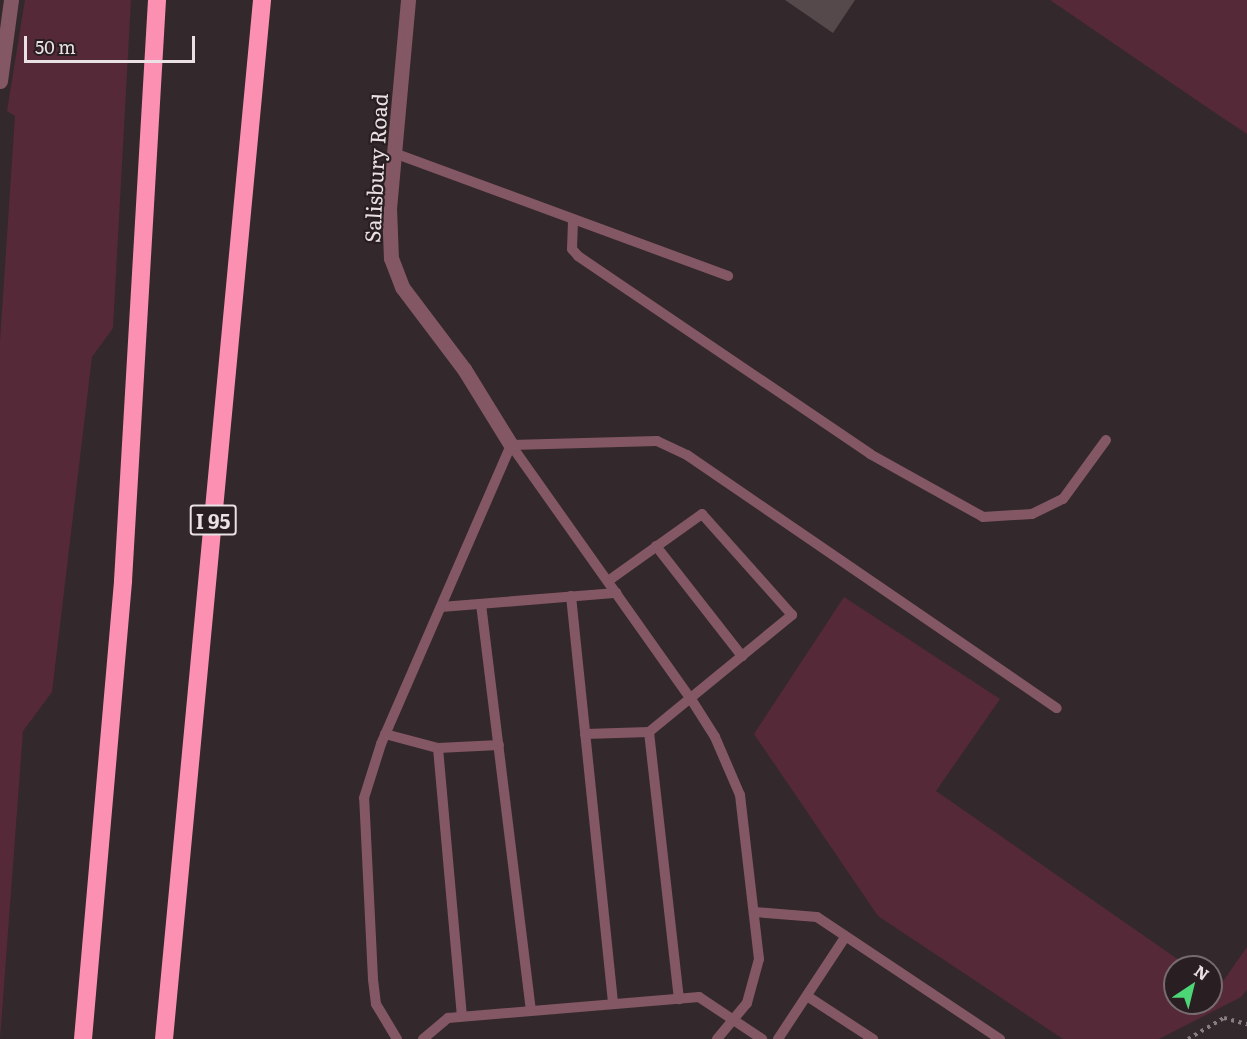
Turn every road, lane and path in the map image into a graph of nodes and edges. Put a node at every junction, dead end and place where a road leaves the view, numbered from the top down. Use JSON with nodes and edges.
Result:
{"nodes":[{"id":1,"x":11,"y":0,"type":"edge"},
{"id":2,"x":157,"y":0,"type":"edge"},
{"id":3,"x":262,"y":0,"type":"edge"},
{"id":4,"x":408,"y":0,"type":"edge"},
{"id":5,"x":4,"y":16,"type":"edge"},
{"id":6,"x":0,"y":81,"type":"edge"},
{"id":7,"x":394,"y":153,"type":"junction"},
{"id":8,"x":573,"y":221,"type":"junction"},
{"id":9,"x":728,"y":276,"type":"dead end"},
{"id":10,"x":1106,"y":440,"type":"dead end"},
{"id":11,"x":511,"y":446,"type":"junction"},
{"id":12,"x":656,"y":546,"type":"junction"},
{"id":13,"x":608,"y":581,"type":"junction"},
{"id":14,"x":616,"y":593,"type":"junction"},
{"id":15,"x":571,"y":596,"type":"junction"},
{"id":16,"x":481,"y":604,"type":"junction"},
{"id":17,"x":441,"y":607,"type":"junction"},
{"id":18,"x":742,"y":656,"type":"junction"},
{"id":19,"x":691,"y":699,"type":"junction"},
{"id":20,"x":1057,"y":708,"type":"dead end"},
{"id":21,"x":649,"y":732,"type":"junction"},
{"id":22,"x":385,"y":734,"type":"junction"},
{"id":23,"x":585,"y":734,"type":"junction"},
{"id":24,"x":499,"y":745,"type":"junction"},
{"id":25,"x":438,"y":748,"type":"junction"},
{"id":26,"x":754,"y":912,"type":"junction"},
{"id":27,"x":846,"y":936,"type":"junction"},
{"id":28,"x":807,"y":996,"type":"junction"},
{"id":29,"x":679,"y":999,"type":"junction"},
{"id":30,"x":612,"y":1004,"type":"junction"},
{"id":31,"x":531,"y":1011,"type":"junction"},
{"id":32,"x":462,"y":1016,"type":"junction"},
{"id":33,"x":736,"y":1020,"type":"junction"},
{"id":34,"x":1247,"y":1023,"type":"edge"},
{"id":35,"x":83,"y":1039,"type":"edge"},
{"id":36,"x":164,"y":1039,"type":"edge"},
{"id":37,"x":397,"y":1039,"type":"edge"},
{"id":38,"x":423,"y":1039,"type":"edge"},
{"id":39,"x":717,"y":1039,"type":"edge"},
{"id":40,"x":762,"y":1039,"type":"edge"},
{"id":41,"x":778,"y":1039,"type":"edge"},
{"id":42,"x":873,"y":1039,"type":"edge"},
{"id":43,"x":1000,"y":1039,"type":"edge"},
{"id":44,"x":1188,"y":1039,"type":"edge"}],
"edges":[{"from":1,"to":5,"type":"street"},
{"from":2,"to":35,"type":"highway"},
{"from":3,"to":36,"type":"highway","number":"I 95"},
{"from":4,"to":7,"type":"street","name":"Salisbury Road"},
{"from":5,"to":6,"type":"street"},
{"from":7,"to":8,"type":"lane"},
{"from":7,"to":11,"type":"street","name":"Salisbury Road"},
{"from":8,"to":9,"type":"lane"},
{"from":8,"to":10,"type":"lane"},
{"from":11,"to":13,"type":"lane"},
{"from":11,"to":17,"type":"lane"},
{"from":11,"to":20,"type":"lane"},
{"from":12,"to":13,"type":"lane"},
{"from":12,"to":18,"type":"lane"},
{"from":12,"to":18,"type":"lane"},
{"from":13,"to":14,"type":"lane"},
{"from":14,"to":15,"type":"lane"},
{"from":14,"to":19,"type":"lane"},
{"from":15,"to":16,"type":"lane"},
{"from":15,"to":23,"type":"lane"},
{"from":16,"to":17,"type":"lane"},
{"from":16,"to":24,"type":"lane"},
{"from":17,"to":22,"type":"lane"},
{"from":18,"to":19,"type":"lane"},
{"from":19,"to":21,"type":"lane"},
{"from":19,"to":26,"type":"lane"},
{"from":21,"to":23,"type":"lane"},
{"from":21,"to":29,"type":"lane"},
{"from":22,"to":25,"type":"lane"},
{"from":22,"to":37,"type":"lane"},
{"from":23,"to":30,"type":"lane"},
{"from":24,"to":25,"type":"lane"},
{"from":24,"to":31,"type":"lane"},
{"from":25,"to":32,"type":"lane"},
{"from":26,"to":27,"type":"lane"},
{"from":26,"to":33,"type":"lane"},
{"from":27,"to":28,"type":"lane"},
{"from":27,"to":43,"type":"lane"},
{"from":28,"to":41,"type":"lane"},
{"from":28,"to":42,"type":"lane"},
{"from":29,"to":30,"type":"lane"},
{"from":29,"to":33,"type":"lane"},
{"from":30,"to":31,"type":"lane"},
{"from":31,"to":32,"type":"lane"},
{"from":32,"to":38,"type":"lane"},
{"from":33,"to":39,"type":"lane"},
{"from":33,"to":40,"type":"lane"},
{"from":34,"to":44,"type":"path"}]}
